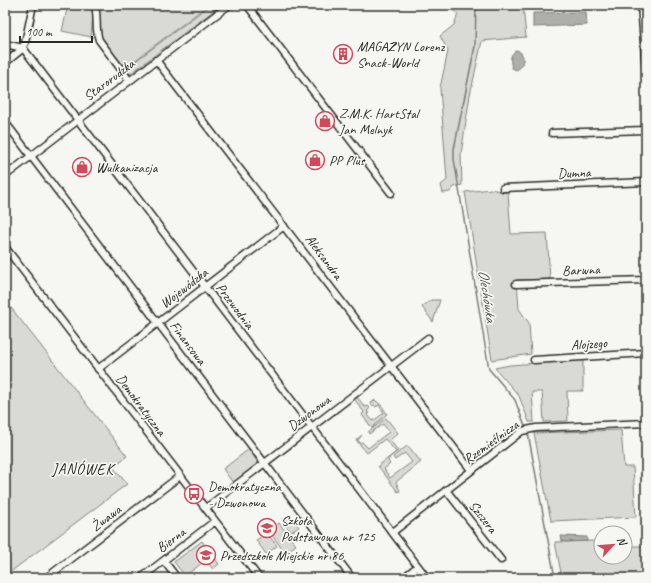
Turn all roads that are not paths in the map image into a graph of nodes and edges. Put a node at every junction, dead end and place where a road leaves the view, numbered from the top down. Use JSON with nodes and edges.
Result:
{"nodes":[{"id":1,"x":33,"y":5,"type":"edge"},
{"id":2,"x":95,"y":5,"type":"edge"},
{"id":3,"x":229,"y":5,"type":"edge"},
{"id":4,"x":247,"y":5,"type":"edge"},
{"id":5,"x":641,"y":5,"type":"edge"},
{"id":6,"x":5,"y":44,"type":"edge"},
{"id":7,"x":23,"y":48,"type":"junction"},
{"id":8,"x":156,"y":60,"type":"junction"},
{"id":9,"x":5,"y":63,"type":"edge"},
{"id":10,"x":646,"y":71,"type":"edge"},
{"id":11,"x":129,"y":80,"type":"junction"},
{"id":12,"x":78,"y":119,"type":"junction"},
{"id":13,"x":5,"y":122,"type":"edge"},
{"id":14,"x":646,"y":130,"type":"edge"},
{"id":15,"x":552,"y":133,"type":"dead end"},
{"id":16,"x":31,"y":156,"type":"junction"},
{"id":17,"x":5,"y":176,"type":"edge"},
{"id":18,"x":646,"y":182,"type":"edge"},
{"id":19,"x":503,"y":188,"type":"dead end"},
{"id":20,"x":391,"y":193,"type":"dead end"},
{"id":21,"x":284,"y":226,"type":"junction"},
{"id":22,"x":5,"y":247,"type":"edge"},
{"id":23,"x":646,"y":280,"type":"edge"},
{"id":24,"x":516,"y":284,"type":"dead end"},
{"id":25,"x":205,"y":287,"type":"junction"},
{"id":26,"x":158,"y":323,"type":"junction"},
{"id":27,"x":428,"y":338,"type":"dead end"},
{"id":28,"x":646,"y":353,"type":"edge"},
{"id":29,"x":534,"y":360,"type":"dead end"},
{"id":30,"x":392,"y":366,"type":"junction"},
{"id":31,"x":98,"y":368,"type":"junction"},
{"id":32,"x":646,"y":423,"type":"edge"},
{"id":33,"x":312,"y":426,"type":"junction"},
{"id":34,"x":264,"y":463,"type":"junction"},
{"id":35,"x":471,"y":470,"type":"junction"},
{"id":36,"x":180,"y":476,"type":"junction"},
{"id":37,"x":446,"y":490,"type":"junction"},
{"id":38,"x":206,"y":508,"type":"junction"},
{"id":39,"x":216,"y":521,"type":"junction"},
{"id":40,"x":393,"y":532,"type":"junction"},
{"id":41,"x":502,"y":560,"type":"dead end"},
{"id":42,"x":164,"y":561,"type":"junction"},
{"id":43,"x":418,"y":566,"type":"junction"},
{"id":44,"x":46,"y":578,"type":"edge"},
{"id":45,"x":141,"y":578,"type":"edge"},
{"id":46,"x":176,"y":578,"type":"edge"},
{"id":47,"x":259,"y":578,"type":"edge"},
{"id":48,"x":352,"y":578,"type":"edge"},
{"id":49,"x":403,"y":578,"type":"edge"},
{"id":50,"x":428,"y":578,"type":"edge"}],
"edges":[{"from":1,"to":7,"type":"street"},
{"from":2,"to":11,"type":"street"},
{"from":3,"to":8,"type":"street","name":"Starorudzka"},
{"from":4,"to":20,"type":"street"},
{"from":5,"to":10,"type":"street"},
{"from":6,"to":7,"type":"street"},
{"from":7,"to":9,"type":"street"},
{"from":7,"to":12,"type":"street","name":"Przewodnia"},
{"from":8,"to":11,"type":"street","name":"Starorudzka"},
{"from":8,"to":21,"type":"street","name":"Aleksandra"},
{"from":11,"to":12,"type":"street","name":"Starorudzka"},
{"from":12,"to":16,"type":"street","name":"Starorudzka"},
{"from":12,"to":25,"type":"street","name":"Przewodnia"},
{"from":13,"to":16,"type":"street","name":"Finansowa"},
{"from":14,"to":15,"type":"street"},
{"from":16,"to":17,"type":"street","name":"Starorudzka"},
{"from":16,"to":26,"type":"street","name":"Finansowa"},
{"from":18,"to":19,"type":"street","name":"Dumna"},
{"from":21,"to":25,"type":"street","name":"Wojewódzka"},
{"from":21,"to":30,"type":"street","name":"Aleksandra"},
{"from":22,"to":31,"type":"street","name":"Demokratyczna"},
{"from":23,"to":24,"type":"street","name":"Barwna"},
{"from":25,"to":26,"type":"street","name":"Wojewódzka"},
{"from":25,"to":33,"type":"street","name":"Przewodnia"},
{"from":26,"to":31,"type":"street","name":"Wojewódzka"},
{"from":26,"to":34,"type":"street","name":"Finansowa"},
{"from":27,"to":30,"type":"street","name":"Dzwonowa"},
{"from":28,"to":29,"type":"street","name":"Alojzego"},
{"from":30,"to":33,"type":"street","name":"Dzwonowa"},
{"from":30,"to":35,"type":"street","name":"Aleksandra"},
{"from":31,"to":36,"type":"street","name":"Demokratyczna"},
{"from":32,"to":35,"type":"street","name":"Rzemieślnicza"},
{"from":33,"to":34,"type":"street","name":"Dzwonowa"},
{"from":33,"to":40,"type":"street","name":"Przewodnia"},
{"from":34,"to":38,"type":"street","name":"Dzwonowa"},
{"from":34,"to":48,"type":"street","name":"Finansowa"},
{"from":35,"to":37,"type":"street","name":"Rzemieślnicza"},
{"from":36,"to":38,"type":"street","name":"Demokratyczna"},
{"from":36,"to":44,"type":"street","name":"Żwawa"},
{"from":37,"to":40,"type":"street","name":"Rzemieślnicza"},
{"from":37,"to":41,"type":"street","name":"Szczera"},
{"from":38,"to":39,"type":"street","name":"Demokratyczna"},
{"from":39,"to":42,"type":"street","name":"Bierna"},
{"from":39,"to":47,"type":"street","name":"Demokratyczna"},
{"from":40,"to":43,"type":"street","name":"Przewodnia"},
{"from":42,"to":45,"type":"street","name":"Bierna"},
{"from":42,"to":46,"type":"street"},
{"from":43,"to":49,"type":"street"},
{"from":43,"to":50,"type":"street","name":"Przewodnia"}]}
